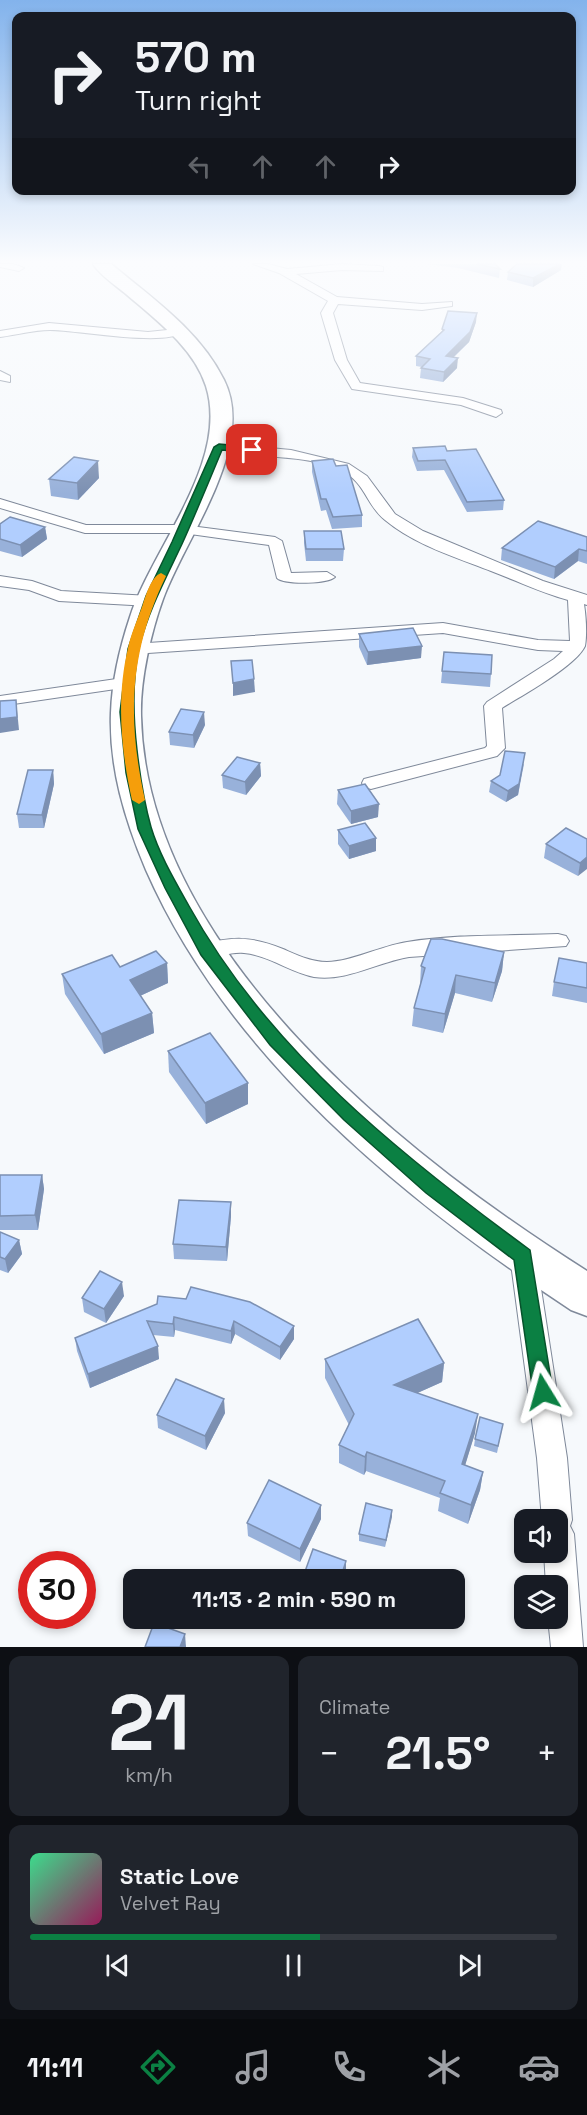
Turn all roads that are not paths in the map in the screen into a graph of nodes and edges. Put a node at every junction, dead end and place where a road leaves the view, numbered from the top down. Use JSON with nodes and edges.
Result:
{"nodes":[{"id":1,"x":184,"y":341,"type":"edge"},
{"id":2,"x":335,"y":341,"type":"edge"},
{"id":3,"x":496,"y":413,"type":"dead end"},
{"id":4,"x":219,"y":447,"type":"junction"},
{"id":5,"x":0,"y":503,"type":"edge"},
{"id":6,"x":183,"y":529,"type":"junction"},
{"id":7,"x":327,"y":577,"type":"dead end"},
{"id":8,"x":0,"y":582,"type":"edge"},
{"id":9,"x":582,"y":599,"type":"edge"},
{"id":10,"x":150,"y":601,"type":"junction"},
{"id":11,"x":581,"y":645,"type":"edge"},
{"id":12,"x":133,"y":649,"type":"junction"},
{"id":13,"x":130,"y":682,"type":"junction"},
{"id":14,"x":0,"y":701,"type":"edge"},
{"id":15,"x":371,"y":783,"type":"dead end"},
{"id":16,"x":558,"y":941,"type":"dead end"},
{"id":17,"x":206,"y":951,"type":"junction"},
{"id":18,"x":523,"y":1256,"type":"junction"},
{"id":19,"x":587,"y":1296,"type":"edge"},
{"id":20,"x":556,"y":1509,"type":"edge"},
{"id":21,"x":560,"y":1563,"type":"edge"},
{"id":22,"x":567,"y":1647,"type":"edge"}],
"edges":[{"from":1,"to":4,"type":"highway"},
{"from":2,"to":3,"type":"street"},
{"from":4,"to":6,"type":"highway"},
{"from":4,"to":9,"type":"street"},
{"from":5,"to":6,"type":"street"},
{"from":6,"to":7,"type":"street"},
{"from":6,"to":10,"type":"highway"},
{"from":8,"to":10,"type":"street"},
{"from":9,"to":11,"type":"street"},
{"from":10,"to":12,"type":"highway"},
{"from":11,"to":12,"type":"street"},
{"from":11,"to":15,"type":"street"},
{"from":12,"to":13,"type":"highway"},
{"from":13,"to":14,"type":"street"},
{"from":13,"to":17,"type":"highway"},
{"from":16,"to":17,"type":"street"},
{"from":17,"to":18,"type":"highway"},
{"from":18,"to":19,"type":"highway"},
{"from":18,"to":20,"type":"street"},
{"from":21,"to":22,"type":"street"}]}
